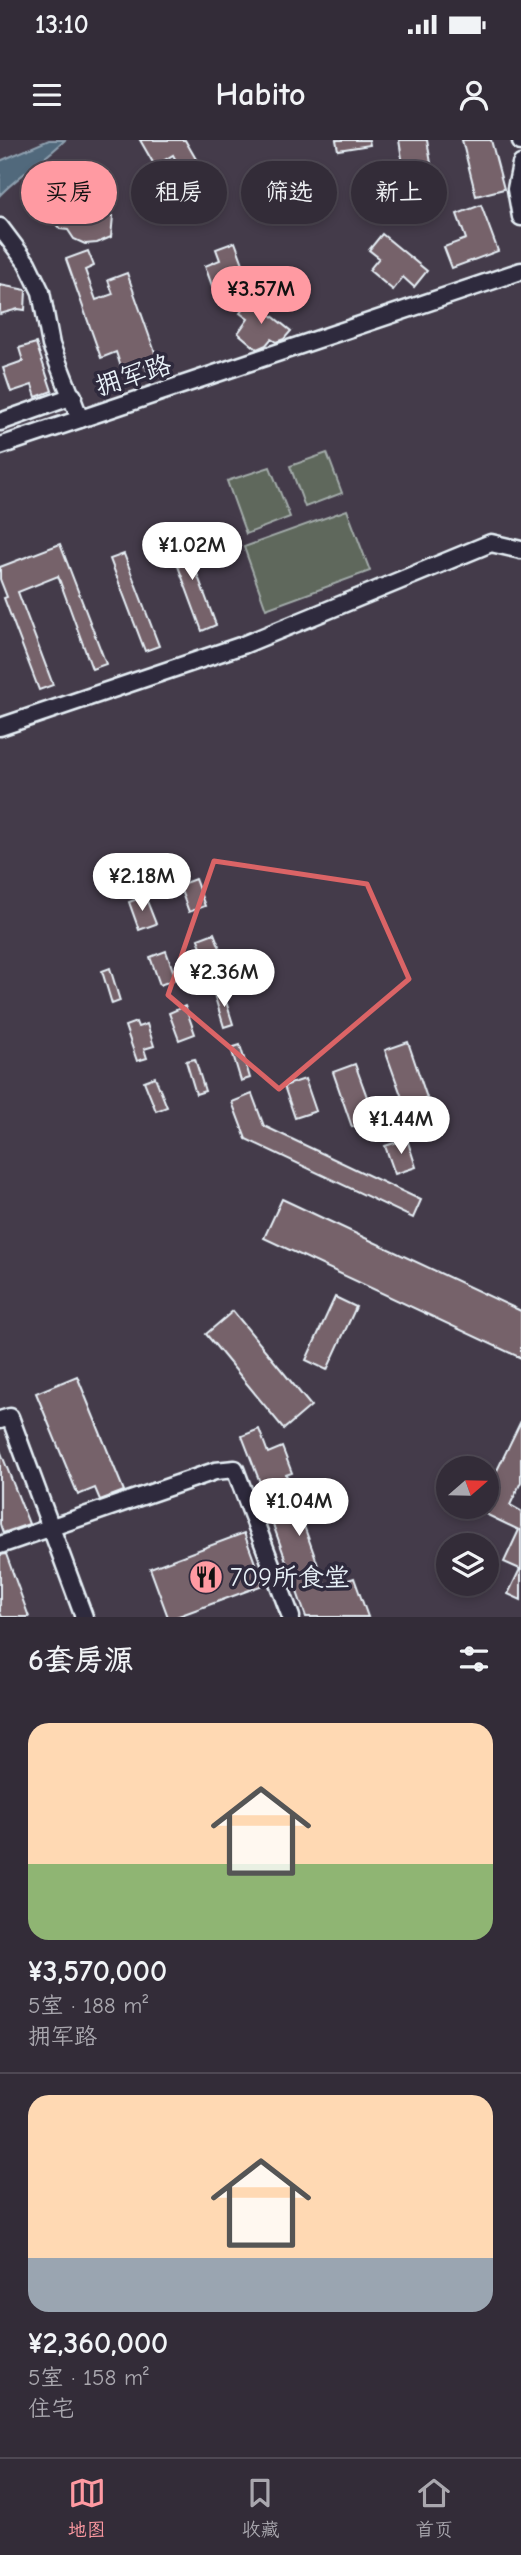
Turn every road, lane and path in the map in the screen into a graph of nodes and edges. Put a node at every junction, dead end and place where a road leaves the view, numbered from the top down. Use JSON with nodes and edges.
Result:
{"nodes":[{"id":1,"x":521,"y":164,"type":"edge"},
{"id":2,"x":521,"y":217,"type":"edge"},
{"id":3,"x":0,"y":227,"type":"edge"},
{"id":4,"x":521,"y":271,"type":"edge"},
{"id":5,"x":73,"y":396,"type":"junction"},
{"id":6,"x":80,"y":419,"type":"junction"},
{"id":7,"x":0,"y":422,"type":"edge"},
{"id":8,"x":0,"y":446,"type":"edge"},
{"id":9,"x":521,"y":550,"type":"edge"},
{"id":10,"x":0,"y":727,"type":"edge"},
{"id":11,"x":0,"y":1420,"type":"edge"},
{"id":12,"x":51,"y":1527,"type":"junction"},
{"id":13,"x":0,"y":1545,"type":"edge"},
{"id":14,"x":84,"y":1617,"type":"edge"},
{"id":15,"x":291,"y":1617,"type":"edge"}],
"edges":[{"from":1,"to":2,"type":"street"},
{"from":3,"to":5,"type":"street"},
{"from":4,"to":6,"type":"street","name":"拥军路"},
{"from":5,"to":6,"type":"street"},
{"from":5,"to":7,"type":"street"},
{"from":6,"to":8,"type":"street","name":"拥军路"},
{"from":9,"to":10,"type":"street"},
{"from":11,"to":12,"type":"street"},
{"from":12,"to":13,"type":"street"},
{"from":12,"to":14,"type":"street"},
{"from":12,"to":15,"type":"street"}]}
